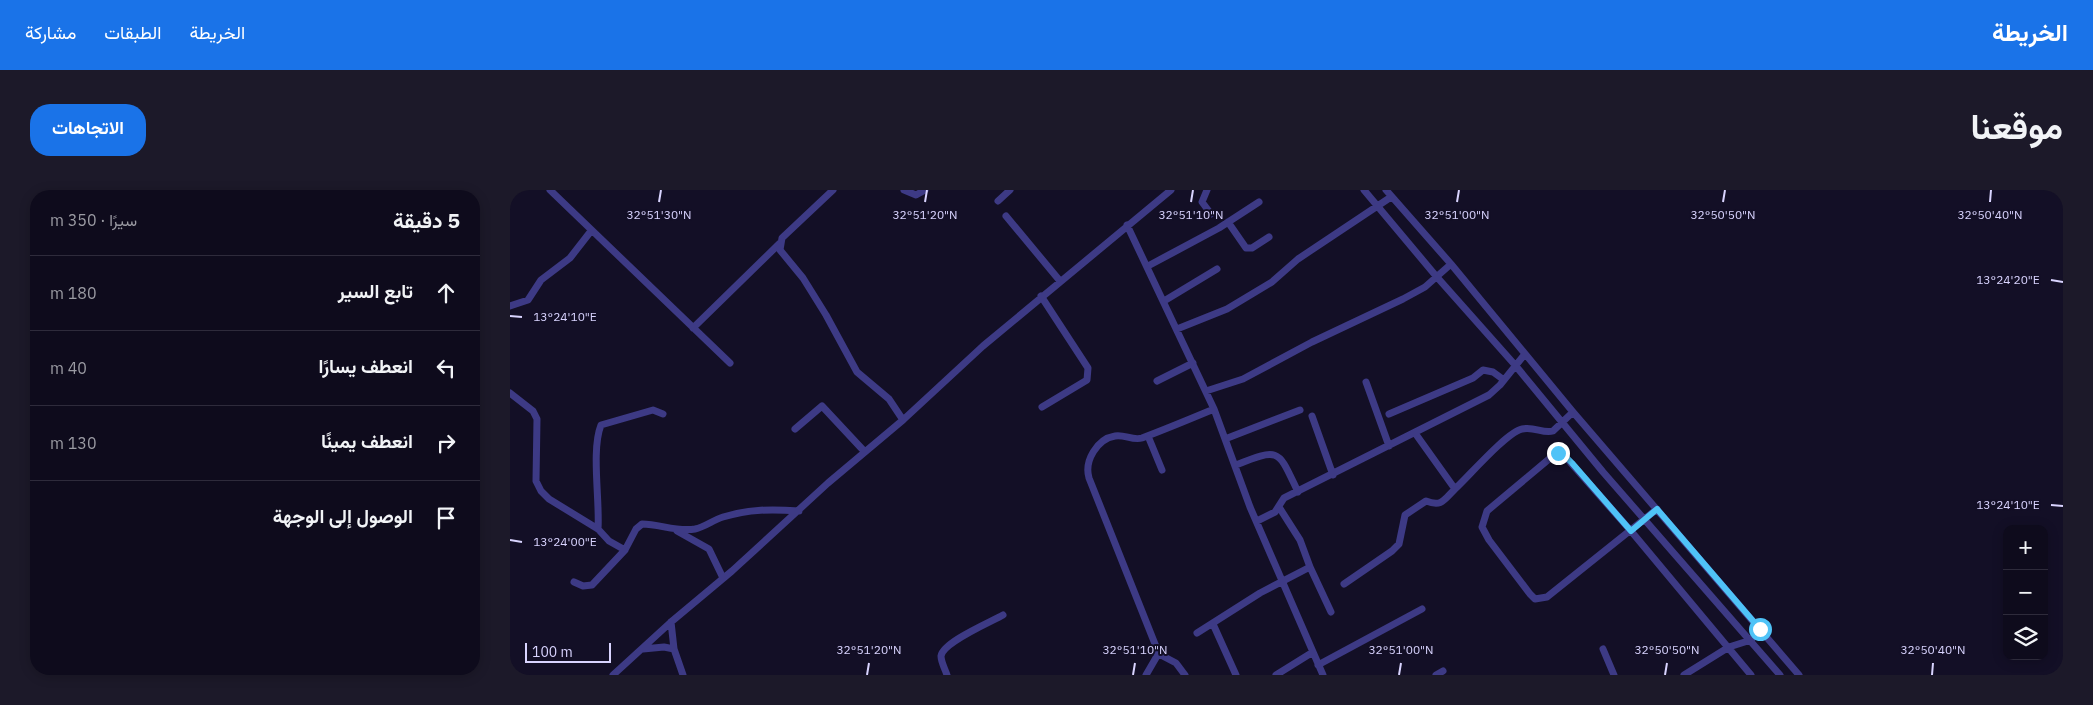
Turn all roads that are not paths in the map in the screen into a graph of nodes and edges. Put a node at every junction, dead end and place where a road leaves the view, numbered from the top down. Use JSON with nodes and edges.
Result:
{"nodes":[{"id":1,"x":550,"y":190,"type":"edge"},
{"id":2,"x":833,"y":190,"type":"edge"},
{"id":3,"x":904,"y":190,"type":"edge"},
{"id":4,"x":925,"y":190,"type":"edge"},
{"id":5,"x":1010,"y":190,"type":"edge"},
{"id":6,"x":1171,"y":190,"type":"edge"},
{"id":7,"x":1207,"y":190,"type":"edge"},
{"id":8,"x":1364,"y":190,"type":"edge"},
{"id":9,"x":1386,"y":190,"type":"edge"},
{"id":10,"x":1162,"y":193,"type":"edge"},
{"id":11,"x":1391,"y":197,"type":"junction"},
{"id":12,"x":998,"y":201,"type":"dead end"},
{"id":13,"x":1259,"y":202,"type":"dead end"},
{"id":14,"x":1378,"y":207,"type":"junction"},
{"id":15,"x":1211,"y":214,"type":"dead end"},
{"id":16,"x":1006,"y":216,"type":"dead end"},
{"id":17,"x":1228,"y":222,"type":"junction"},
{"id":18,"x":1127,"y":225,"type":"junction"},
{"id":19,"x":592,"y":231,"type":"junction"},
{"id":20,"x":1269,"y":237,"type":"dead end"},
{"id":21,"x":780,"y":243,"type":"junction"},
{"id":22,"x":1451,"y":264,"type":"junction"},
{"id":23,"x":1148,"y":266,"type":"junction"},
{"id":24,"x":1217,"y":269,"type":"dead end"},
{"id":25,"x":1436,"y":276,"type":"junction"},
{"id":26,"x":1060,"y":281,"type":"junction"},
{"id":27,"x":1041,"y":296,"type":"junction"},
{"id":28,"x":1164,"y":301,"type":"junction"},
{"id":29,"x":510,"y":306,"type":"edge"},
{"id":30,"x":693,"y":328,"type":"junction"},
{"id":31,"x":1177,"y":329,"type":"junction"},
{"id":32,"x":1525,"y":354,"type":"junction"},
{"id":33,"x":730,"y":363,"type":"dead end"},
{"id":34,"x":1193,"y":363,"type":"junction"},
{"id":35,"x":1515,"y":364,"type":"junction"},
{"id":36,"x":1504,"y":380,"type":"junction"},
{"id":37,"x":1157,"y":381,"type":"dead end"},
{"id":38,"x":1366,"y":382,"type":"dead end"},
{"id":39,"x":1206,"y":391,"type":"junction"},
{"id":40,"x":510,"y":393,"type":"edge"},
{"id":41,"x":1042,"y":407,"type":"dead end"},
{"id":42,"x":1214,"y":409,"type":"junction"},
{"id":43,"x":1300,"y":410,"type":"dead end"},
{"id":44,"x":1573,"y":412,"type":"junction"},
{"id":45,"x":663,"y":414,"type":"dead end"},
{"id":46,"x":1389,"y":414,"type":"dead end"},
{"id":47,"x":1312,"y":416,"type":"dead end"},
{"id":48,"x":903,"y":420,"type":"junction"},
{"id":49,"x":1563,"y":422,"type":"junction"},
{"id":50,"x":795,"y":429,"type":"dead end"},
{"id":51,"x":1415,"y":433,"type":"junction"},
{"id":52,"x":1148,"y":436,"type":"junction"},
{"id":53,"x":1225,"y":439,"type":"junction"},
{"id":54,"x":1389,"y":446,"type":"junction"},
{"id":55,"x":864,"y":451,"type":"junction"},
{"id":56,"x":1236,"y":466,"type":"junction"},
{"id":57,"x":1162,"y":470,"type":"dead end"},
{"id":58,"x":1333,"y":475,"type":"junction"},
{"id":59,"x":1455,"y":488,"type":"junction"},
{"id":60,"x":1298,"y":492,"type":"junction"},
{"id":61,"x":1279,"y":507,"type":"junction"},
{"id":62,"x":1657,"y":509,"type":"junction"},
{"id":63,"x":799,"y":511,"type":"junction"},
{"id":64,"x":1644,"y":519,"type":"junction"},
{"id":65,"x":1256,"y":521,"type":"junction"},
{"id":66,"x":598,"y":529,"type":"junction"},
{"id":67,"x":675,"y":530,"type":"junction"},
{"id":68,"x":1631,"y":531,"type":"junction"},
{"id":69,"x":624,"y":550,"type":"junction"},
{"id":70,"x":1310,"y":567,"type":"junction"},
{"id":71,"x":722,"y":578,"type":"junction"},
{"id":72,"x":1283,"y":580,"type":"junction"},
{"id":73,"x":574,"y":582,"type":"dead end"},
{"id":74,"x":1344,"y":584,"type":"dead end"},
{"id":75,"x":1422,"y":609,"type":"dead end"},
{"id":76,"x":1331,"y":612,"type":"dead end"},
{"id":77,"x":1003,"y":615,"type":"dead end"},
{"id":78,"x":670,"y":622,"type":"junction"},
{"id":79,"x":1213,"y":624,"type":"junction"},
{"id":80,"x":1760,"y":629,"type":"junction"},
{"id":81,"x":1197,"y":633,"type":"dead end"},
{"id":82,"x":1750,"y":640,"type":"junction"},
{"id":83,"x":1729,"y":647,"type":"junction"},
{"id":84,"x":643,"y":649,"type":"junction"},
{"id":85,"x":674,"y":649,"type":"junction"},
{"id":86,"x":1603,"y":649,"type":"dead end"},
{"id":87,"x":1313,"y":652,"type":"junction"},
{"id":88,"x":1157,"y":653,"type":"junction"},
{"id":89,"x":1318,"y":665,"type":"junction"},
{"id":90,"x":613,"y":675,"type":"edge"},
{"id":91,"x":684,"y":675,"type":"edge"},
{"id":92,"x":947,"y":675,"type":"edge"},
{"id":93,"x":1146,"y":675,"type":"edge"},
{"id":94,"x":1185,"y":675,"type":"edge"},
{"id":95,"x":1236,"y":675,"type":"edge"},
{"id":96,"x":1276,"y":675,"type":"edge"},
{"id":97,"x":1323,"y":675,"type":"edge"},
{"id":98,"x":1614,"y":675,"type":"edge"},
{"id":99,"x":1684,"y":675,"type":"edge"},
{"id":100,"x":1751,"y":675,"type":"edge"},
{"id":101,"x":1780,"y":675,"type":"edge"},
{"id":102,"x":1799,"y":675,"type":"edge"}],
"edges":[{"from":1,"to":19,"type":"street"},
{"from":2,"to":21,"type":"street"},
{"from":3,"to":4,"type":"street"},
{"from":5,"to":12,"type":"street"},
{"from":6,"to":10,"type":"street"},
{"from":7,"to":15,"type":"street"},
{"from":8,"to":14,"type":"street"},
{"from":9,"to":11,"type":"street"},
{"from":10,"to":18,"type":"street"},
{"from":11,"to":14,"type":"street"},
{"from":11,"to":22,"type":"street"},
{"from":13,"to":17,"type":"street"},
{"from":14,"to":25,"type":"street"},
{"from":14,"to":31,"type":"street"},
{"from":16,"to":26,"type":"street"},
{"from":17,"to":20,"type":"street"},
{"from":17,"to":23,"type":"street"},
{"from":18,"to":23,"type":"street"},
{"from":18,"to":26,"type":"street"},
{"from":19,"to":29,"type":"street"},
{"from":19,"to":30,"type":"street"},
{"from":21,"to":30,"type":"street"},
{"from":21,"to":48,"type":"street"},
{"from":22,"to":25,"type":"street"},
{"from":22,"to":32,"type":"street"},
{"from":23,"to":28,"type":"street"},
{"from":24,"to":28,"type":"street"},
{"from":25,"to":35,"type":"street"},
{"from":25,"to":39,"type":"street"},
{"from":26,"to":27,"type":"street"},
{"from":27,"to":41,"type":"street"},
{"from":27,"to":48,"type":"street"},
{"from":28,"to":31,"type":"street"},
{"from":30,"to":33,"type":"street"},
{"from":31,"to":34,"type":"street"},
{"from":32,"to":35,"type":"street"},
{"from":32,"to":44,"type":"street"},
{"from":34,"to":37,"type":"street"},
{"from":34,"to":39,"type":"street"},
{"from":35,"to":36,"type":"street"},
{"from":35,"to":49,"type":"street"},
{"from":36,"to":46,"type":"street"},
{"from":36,"to":51,"type":"street"},
{"from":38,"to":54,"type":"street"},
{"from":39,"to":42,"type":"street"},
{"from":40,"to":66,"type":"street"},
{"from":42,"to":52,"type":"street"},
{"from":42,"to":53,"type":"street"},
{"from":43,"to":53,"type":"street"},
{"from":44,"to":49,"type":"street"},
{"from":44,"to":62,"type":"street"},
{"from":45,"to":66,"type":"street"},
{"from":47,"to":58,"type":"street"},
{"from":48,"to":55,"type":"street"},
{"from":49,"to":59,"type":"street"},
{"from":49,"to":64,"type":"street"},
{"from":50,"to":55,"type":"street"},
{"from":51,"to":54,"type":"street"},
{"from":51,"to":59,"type":"street"},
{"from":52,"to":57,"type":"street"},
{"from":52,"to":88,"type":"street"},
{"from":53,"to":56,"type":"street"},
{"from":54,"to":58,"type":"street"},
{"from":55,"to":63,"type":"street"},
{"from":56,"to":60,"type":"street"},
{"from":56,"to":65,"type":"street"},
{"from":58,"to":60,"type":"street"},
{"from":59,"to":74,"type":"street"},
{"from":60,"to":61,"type":"street"},
{"from":61,"to":65,"type":"street"},
{"from":61,"to":70,"type":"street"},
{"from":62,"to":64,"type":"street"},
{"from":62,"to":80,"type":"street"},
{"from":63,"to":67,"type":"street"},
{"from":63,"to":71,"type":"street"},
{"from":64,"to":68,"type":"street"},
{"from":64,"to":82,"type":"street"},
{"from":65,"to":72,"type":"street"},
{"from":66,"to":69,"type":"street"},
{"from":67,"to":69,"type":"street"},
{"from":67,"to":71,"type":"street"},
{"from":68,"to":68,"type":"street"},
{"from":68,"to":83,"type":"street"},
{"from":69,"to":73,"type":"street"},
{"from":70,"to":72,"type":"street"},
{"from":70,"to":76,"type":"street"},
{"from":71,"to":78,"type":"street"},
{"from":72,"to":79,"type":"street"},
{"from":72,"to":87,"type":"street"},
{"from":75,"to":89,"type":"street"},
{"from":77,"to":92,"type":"street"},
{"from":78,"to":84,"type":"street"},
{"from":78,"to":85,"type":"street"},
{"from":79,"to":81,"type":"street"},
{"from":79,"to":95,"type":"street"},
{"from":80,"to":82,"type":"street"},
{"from":80,"to":102,"type":"street"},
{"from":82,"to":83,"type":"street"},
{"from":82,"to":101,"type":"street"},
{"from":83,"to":99,"type":"street"},
{"from":83,"to":100,"type":"street"},
{"from":84,"to":85,"type":"street"},
{"from":84,"to":90,"type":"street"},
{"from":85,"to":91,"type":"street"},
{"from":86,"to":98,"type":"street"},
{"from":87,"to":89,"type":"street"},
{"from":87,"to":96,"type":"street"},
{"from":88,"to":93,"type":"street"},
{"from":88,"to":94,"type":"street"},
{"from":89,"to":97,"type":"street"}]}
